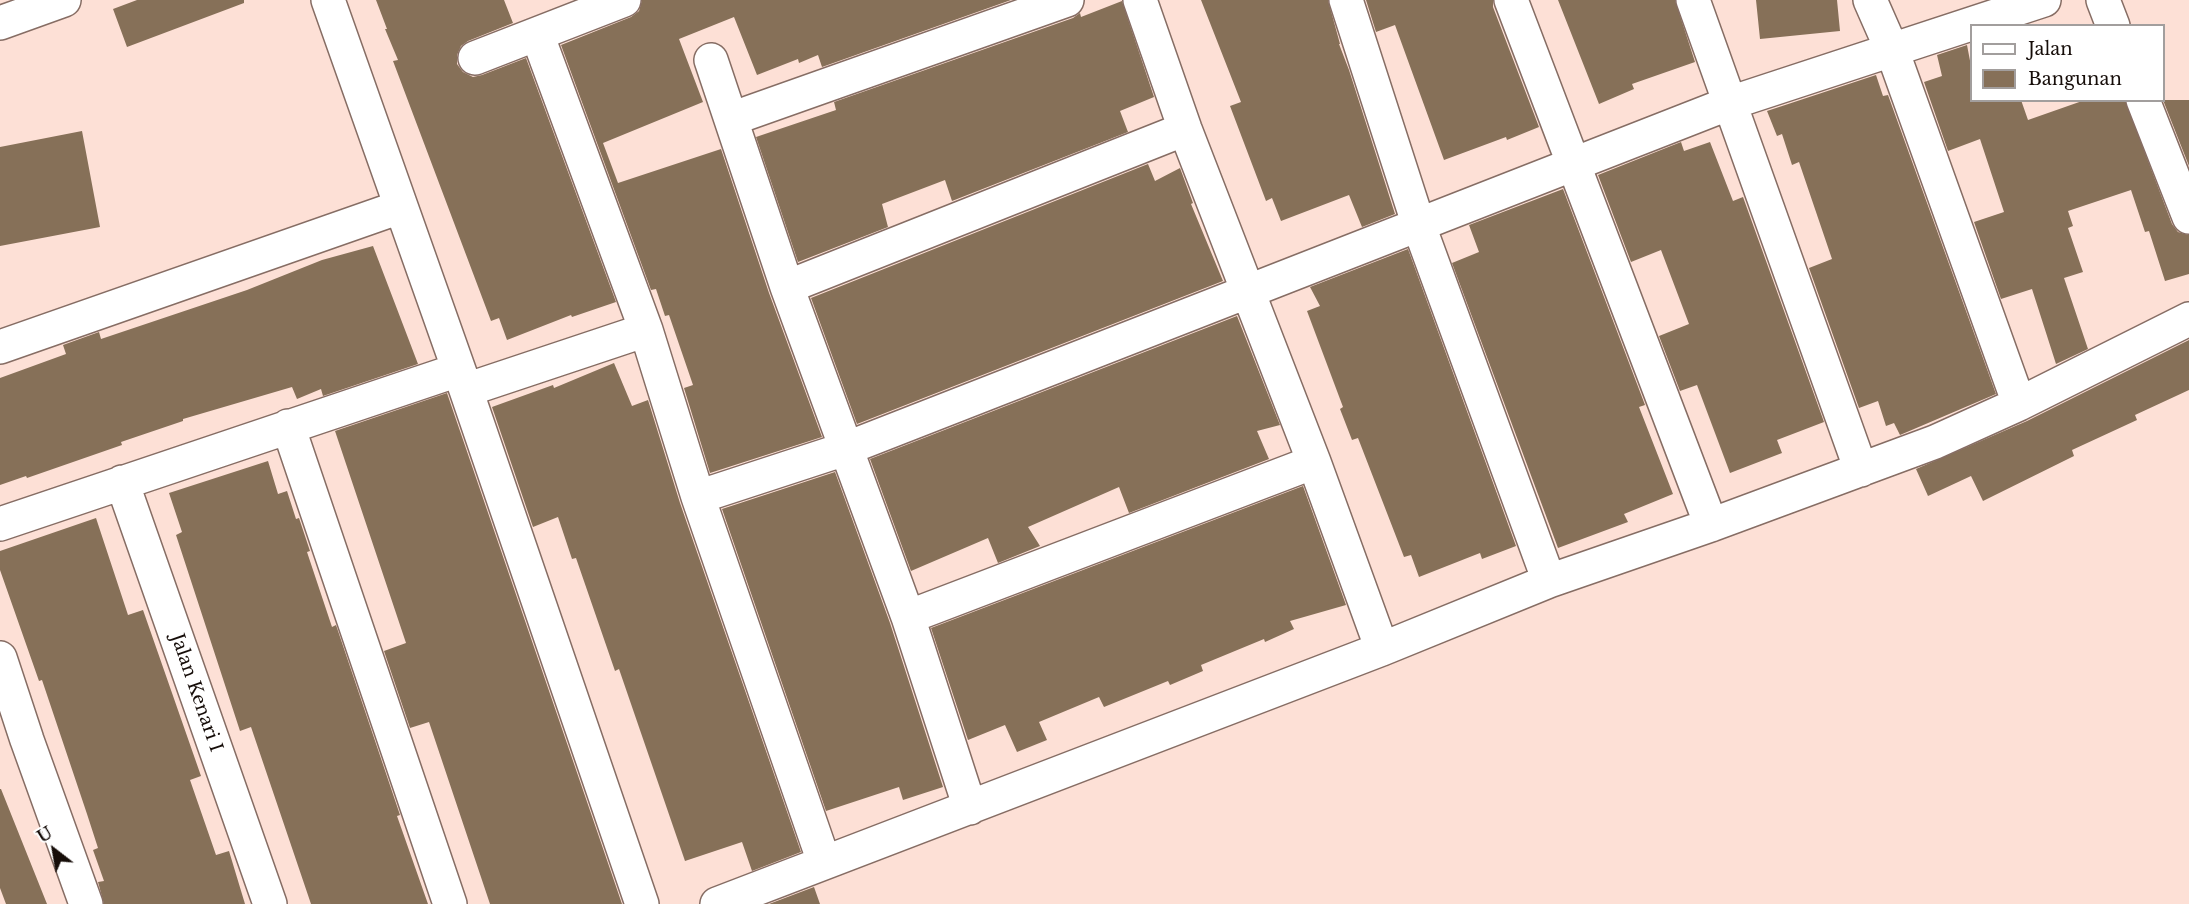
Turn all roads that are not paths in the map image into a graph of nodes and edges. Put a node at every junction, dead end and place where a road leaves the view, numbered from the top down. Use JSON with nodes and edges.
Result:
{"nodes":[{"id":1,"x":64,"y":0,"type":"edge"},
{"id":2,"x":328,"y":0,"type":"edge"},
{"id":3,"x":624,"y":0,"type":"edge"},
{"id":4,"x":1067,"y":0,"type":"edge"},
{"id":5,"x":1140,"y":0,"type":"edge"},
{"id":6,"x":1346,"y":0,"type":"edge"},
{"id":7,"x":1511,"y":0,"type":"edge"},
{"id":8,"x":1693,"y":0,"type":"edge"},
{"id":9,"x":1870,"y":0,"type":"edge"},
{"id":10,"x":2044,"y":0,"type":"edge"},
{"id":11,"x":2103,"y":0,"type":"edge"},
{"id":12,"x":0,"y":23,"type":"edge"},
{"id":13,"x":1970,"y":24,"type":"edge"},
{"id":14,"x":1971,"y":24,"type":"edge"},
{"id":15,"x":2113,"y":24,"type":"edge"},
{"id":16,"x":537,"y":34,"type":"junction"},
{"id":17,"x":1892,"y":50,"type":"junction"},
{"id":18,"x":475,"y":58,"type":"dead end"},
{"id":19,"x":711,"y":60,"type":"dead end"},
{"id":20,"x":2144,"y":102,"type":"edge"},
{"id":21,"x":1730,"y":103,"type":"junction"},
{"id":22,"x":731,"y":119,"type":"junction"},
{"id":23,"x":1185,"y":129,"type":"junction"},
{"id":24,"x":1574,"y":165,"type":"junction"},
{"id":25,"x":400,"y":207,"type":"junction"},
{"id":26,"x":2189,"y":217,"type":"edge"},
{"id":27,"x":1419,"y":226,"type":"junction"},
{"id":28,"x":787,"y":287,"type":"junction"},
{"id":29,"x":1247,"y":291,"type":"junction"},
{"id":30,"x":2189,"y":319,"type":"edge"},
{"id":31,"x":646,"y":330,"type":"junction"},
{"id":32,"x":0,"y":347,"type":"edge"},
{"id":33,"x":462,"y":380,"type":"junction"},
{"id":34,"x":2019,"y":404,"type":"junction"},
{"id":35,"x":288,"y":426,"type":"junction"},
{"id":36,"x":845,"y":448,"type":"junction"},
{"id":37,"x":1314,"y":462,"type":"junction"},
{"id":38,"x":1861,"y":470,"type":"junction"},
{"id":39,"x":122,"y":482,"type":"junction"},
{"id":40,"x":698,"y":497,"type":"junction"},
{"id":41,"x":0,"y":524,"type":"edge"},
{"id":42,"x":1711,"y":525,"type":"junction"},
{"id":43,"x":1549,"y":581,"type":"junction"},
{"id":44,"x":908,"y":616,"type":"junction"},
{"id":45,"x":1382,"y":649,"type":"junction"},
{"id":46,"x":0,"y":658,"type":"edge"},
{"id":47,"x":970,"y":808,"type":"junction"},
{"id":48,"x":824,"y":862,"type":"junction"},
{"id":49,"x":86,"y":904,"type":"edge"},
{"id":50,"x":270,"y":904,"type":"edge"},
{"id":51,"x":450,"y":904,"type":"edge"},
{"id":52,"x":642,"y":904,"type":"edge"},
{"id":53,"x":717,"y":904,"type":"edge"}],
"edges":[{"from":1,"to":12,"type":"street"},
{"from":2,"to":25,"type":"street"},
{"from":3,"to":16,"type":"street"},
{"from":4,"to":22,"type":"street"},
{"from":5,"to":23,"type":"street"},
{"from":6,"to":27,"type":"street"},
{"from":7,"to":24,"type":"street"},
{"from":8,"to":21,"type":"street"},
{"from":9,"to":17,"type":"street"},
{"from":10,"to":14,"type":"street"},
{"from":11,"to":15,"type":"street"},
{"from":13,"to":17,"type":"street"},
{"from":16,"to":18,"type":"street"},
{"from":16,"to":31,"type":"street"},
{"from":17,"to":21,"type":"street"},
{"from":17,"to":34,"type":"street"},
{"from":19,"to":22,"type":"street"},
{"from":20,"to":26,"type":"street"},
{"from":21,"to":24,"type":"street"},
{"from":21,"to":38,"type":"street"},
{"from":22,"to":28,"type":"street"},
{"from":23,"to":28,"type":"street"},
{"from":23,"to":29,"type":"street"},
{"from":24,"to":27,"type":"street"},
{"from":24,"to":42,"type":"street"},
{"from":25,"to":32,"type":"street"},
{"from":25,"to":33,"type":"street"},
{"from":27,"to":29,"type":"street"},
{"from":27,"to":43,"type":"street"},
{"from":28,"to":36,"type":"street"},
{"from":29,"to":36,"type":"street"},
{"from":29,"to":37,"type":"street"},
{"from":30,"to":34,"type":"street"},
{"from":31,"to":33,"type":"street"},
{"from":31,"to":40,"type":"street"},
{"from":33,"to":35,"type":"street"},
{"from":33,"to":52,"type":"street"},
{"from":34,"to":38,"type":"street"},
{"from":35,"to":39,"type":"street"},
{"from":35,"to":51,"type":"street"},
{"from":36,"to":40,"type":"street"},
{"from":36,"to":44,"type":"street"},
{"from":37,"to":44,"type":"street"},
{"from":37,"to":45,"type":"street"},
{"from":38,"to":42,"type":"street"},
{"from":39,"to":41,"type":"street"},
{"from":39,"to":50,"type":"street","name":"Jalan Kenari I"},
{"from":40,"to":48,"type":"street"},
{"from":42,"to":43,"type":"street"},
{"from":43,"to":45,"type":"street"},
{"from":44,"to":47,"type":"street"},
{"from":45,"to":47,"type":"street"},
{"from":46,"to":49,"type":"street"},
{"from":47,"to":48,"type":"street"},
{"from":48,"to":53,"type":"street"}]}
